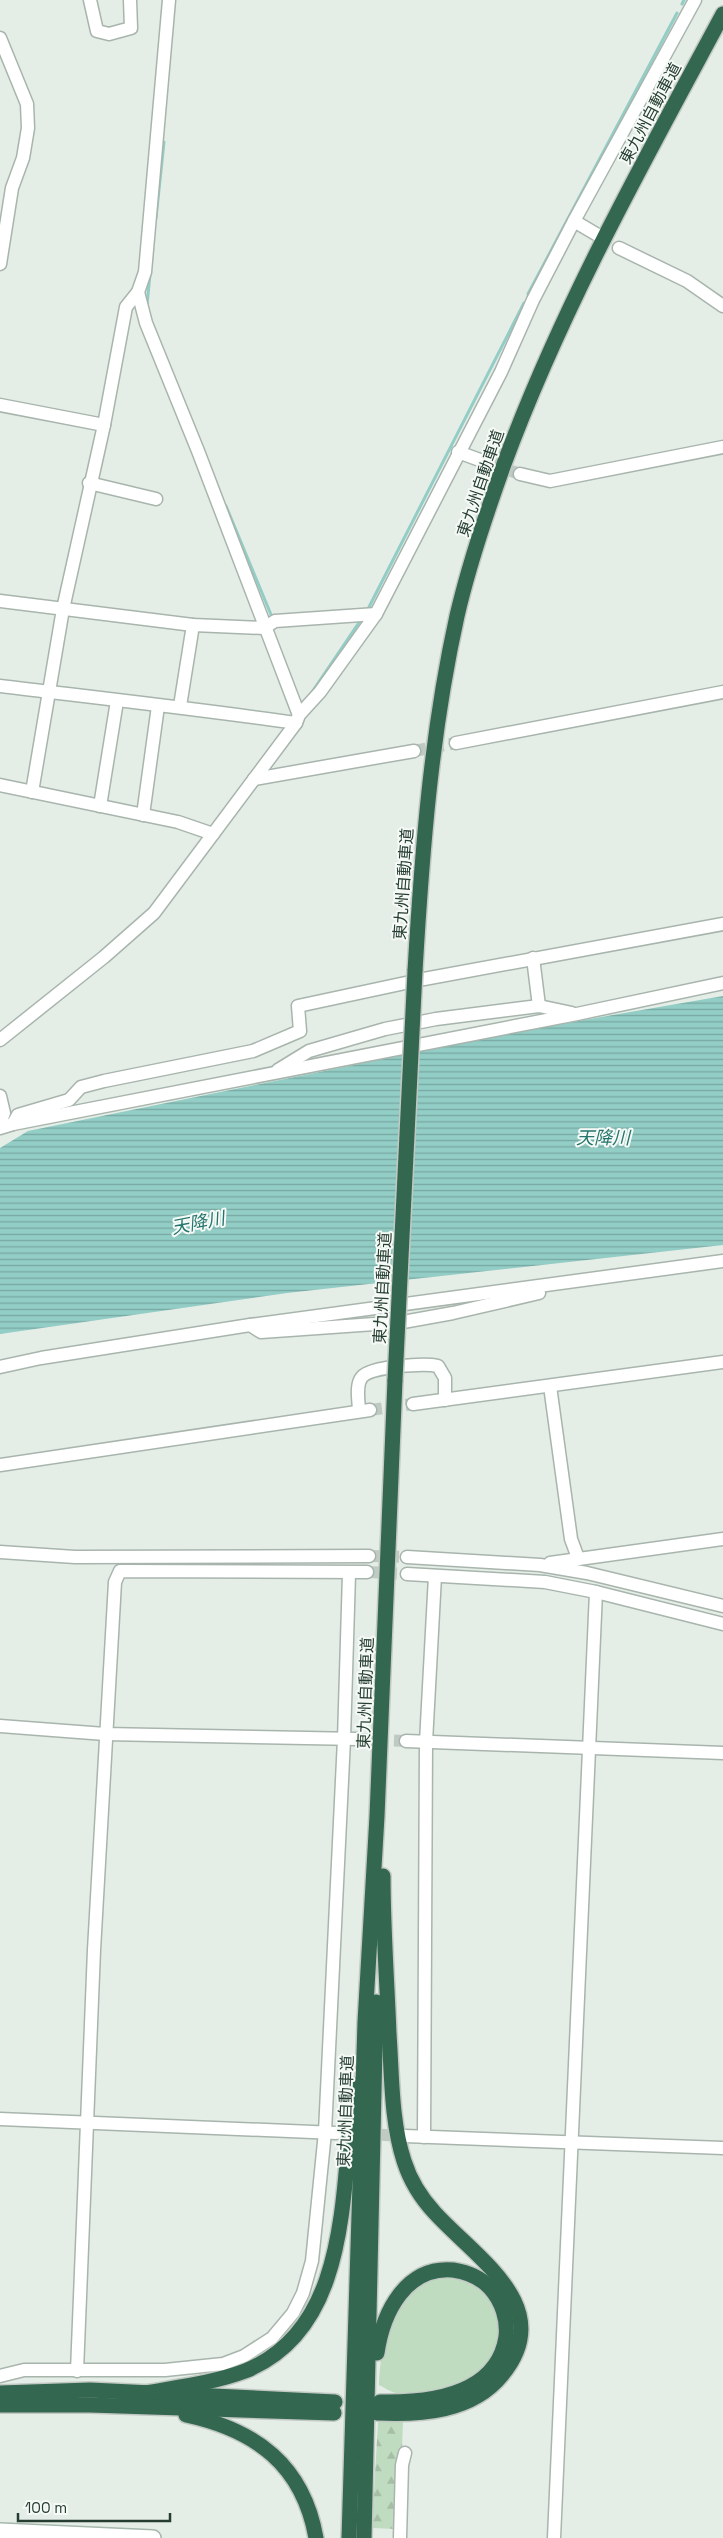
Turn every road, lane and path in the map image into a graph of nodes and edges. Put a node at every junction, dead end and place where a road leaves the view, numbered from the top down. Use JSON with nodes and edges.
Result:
{"nodes":[{"id":1,"x":90,"y":0,"type":"edge"},
{"id":2,"x":130,"y":0,"type":"edge"},
{"id":3,"x":169,"y":0,"type":"edge"},
{"id":4,"x":695,"y":0,"type":"edge"},
{"id":5,"x":723,"y":14,"type":"edge"},
{"id":6,"x":0,"y":38,"type":"edge"},
{"id":7,"x":574,"y":221,"type":"junction"},
{"id":8,"x":596,"y":234,"type":"dead end"},
{"id":9,"x":619,"y":248,"type":"dead end"},
{"id":10,"x":0,"y":264,"type":"edge"},
{"id":11,"x":138,"y":292,"type":"junction"},
{"id":12,"x":723,"y":306,"type":"edge"},
{"id":13,"x":0,"y":405,"type":"edge"},
{"id":14,"x":104,"y":425,"type":"junction"},
{"id":15,"x":723,"y":447,"type":"edge"},
{"id":16,"x":458,"y":452,"type":"junction"},
{"id":17,"x":488,"y":463,"type":"tunnel mouth"},
{"id":18,"x":520,"y":474,"type":"tunnel mouth"},
{"id":19,"x":89,"y":483,"type":"junction"},
{"id":20,"x":156,"y":499,"type":"dead end"},
{"id":21,"x":0,"y":601,"type":"edge"},
{"id":22,"x":62,"y":609,"type":"junction"},
{"id":23,"x":376,"y":614,"type":"junction"},
{"id":24,"x":193,"y":625,"type":"junction"},
{"id":25,"x":264,"y":628,"type":"junction"},
{"id":26,"x":0,"y":686,"type":"edge"},
{"id":27,"x":49,"y":691,"type":"junction"},
{"id":28,"x":723,"y":692,"type":"edge"},
{"id":29,"x":117,"y":701,"type":"junction"},
{"id":30,"x":158,"y":706,"type":"junction"},
{"id":31,"x":180,"y":706,"type":"junction"},
{"id":32,"x":297,"y":719,"type":"junction"},
{"id":33,"x":456,"y":743,"type":"tunnel mouth"},
{"id":34,"x":414,"y":751,"type":"tunnel mouth"},
{"id":35,"x":254,"y":779,"type":"junction"},
{"id":36,"x":0,"y":785,"type":"edge"},
{"id":37,"x":32,"y":792,"type":"junction"},
{"id":38,"x":100,"y":806,"type":"junction"},
{"id":39,"x":144,"y":815,"type":"junction"},
{"id":40,"x":213,"y":834,"type":"junction"},
{"id":41,"x":723,"y":924,"type":"edge"},
{"id":42,"x":533,"y":958,"type":"junction"},
{"id":43,"x":723,"y":983,"type":"edge"},
{"id":44,"x":539,"y":1006,"type":"junction"},
{"id":45,"x":578,"y":1014,"type":"junction"},
{"id":46,"x":0,"y":1040,"type":"edge"},
{"id":47,"x":270,"y":1075,"type":"junction"},
{"id":48,"x":0,"y":1096,"type":"edge"},
{"id":49,"x":6,"y":1124,"type":"edge"},
{"id":50,"x":0,"y":1128,"type":"edge"},
{"id":51,"x":723,"y":1261,"type":"edge"},
{"id":52,"x":723,"y":1362,"type":"edge"},
{"id":53,"x":0,"y":1367,"type":"edge"},
{"id":54,"x":550,"y":1386,"type":"junction"},
{"id":55,"x":445,"y":1400,"type":"junction"},
{"id":56,"x":413,"y":1404,"type":"tunnel mouth"},
{"id":57,"x":0,"y":1465,"type":"edge"},
{"id":58,"x":723,"y":1539,"type":"edge"},
{"id":59,"x":0,"y":1552,"type":"edge"},
{"id":60,"x":407,"y":1557,"type":"tunnel mouth"},
{"id":61,"x":578,"y":1558,"type":"junction"},
{"id":62,"x":540,"y":1565,"type":"junction"},
{"id":63,"x":349,"y":1574,"type":"junction"},
{"id":64,"x":407,"y":1574,"type":"tunnel mouth"},
{"id":65,"x":435,"y":1576,"type":"junction"},
{"id":66,"x":596,"y":1592,"type":"junction"},
{"id":67,"x":723,"y":1606,"type":"edge"},
{"id":68,"x":723,"y":1624,"type":"edge"},
{"id":69,"x":382,"y":1697,"type":"junction"},
{"id":70,"x":0,"y":1726,"type":"edge"},
{"id":71,"x":105,"y":1734,"type":"junction"},
{"id":72,"x":344,"y":1739,"type":"junction"},
{"id":73,"x":358,"y":1739,"type":"tunnel mouth"},
{"id":74,"x":406,"y":1741,"type":"tunnel mouth"},
{"id":75,"x":426,"y":1742,"type":"junction"},
{"id":76,"x":590,"y":1748,"type":"junction"},
{"id":77,"x":723,"y":1753,"type":"edge"},
{"id":78,"x":377,"y":1816,"type":"junction"},
{"id":79,"x":365,"y":2022,"type":"junction"},
{"id":80,"x":0,"y":2119,"type":"edge"},
{"id":81,"x":89,"y":2123,"type":"junction"},
{"id":82,"x":330,"y":2133,"type":"junction"},
{"id":83,"x":406,"y":2136,"type":"tunnel mouth"},
{"id":84,"x":424,"y":2138,"type":"junction"},
{"id":85,"x":573,"y":2142,"type":"junction"},
{"id":86,"x":723,"y":2148,"type":"edge"},
{"id":87,"x":77,"y":2371,"type":"junction"},
{"id":88,"x":0,"y":2376,"type":"edge"},
{"id":89,"x":0,"y":2393,"type":"edge"},
{"id":90,"x":145,"y":2400,"type":"junction"},
{"id":91,"x":0,"y":2405,"type":"edge"},
{"id":92,"x":335,"y":2407,"type":"dead end"},
{"id":93,"x":370,"y":2408,"type":"junction"},
{"id":94,"x":405,"y":2454,"type":"dead end"},
{"id":95,"x":367,"y":2459,"type":"junction"},
{"id":96,"x":0,"y":2531,"type":"edge"},
{"id":97,"x":315,"y":2532,"type":"edge"},
{"id":98,"x":153,"y":2538,"type":"edge"},
{"id":99,"x":348,"y":2538,"type":"edge"},
{"id":100,"x":364,"y":2538,"type":"edge"},
{"id":101,"x":400,"y":2538,"type":"edge"},
{"id":102,"x":554,"y":2538,"type":"edge"}],
"edges":[{"from":1,"to":2,"type":"street"},
{"from":3,"to":11,"type":"street"},
{"from":4,"to":7,"type":"street"},
{"from":5,"to":69,"type":"highway","name":"東九州自動車道","bridge":true},
{"from":6,"to":10,"type":"street"},
{"from":7,"to":8,"type":"street"},
{"from":7,"to":16,"type":"street"},
{"from":9,"to":12,"type":"street"},
{"from":11,"to":14,"type":"street"},
{"from":11,"to":25,"type":"street"},
{"from":13,"to":14,"type":"street"},
{"from":14,"to":19,"type":"street"},
{"from":15,"to":18,"type":"street"},
{"from":16,"to":17,"type":"street"},
{"from":16,"to":23,"type":"street"},
{"from":19,"to":20,"type":"street"},
{"from":19,"to":22,"type":"street"},
{"from":21,"to":22,"type":"street"},
{"from":22,"to":24,"type":"street"},
{"from":22,"to":27,"type":"street"},
{"from":23,"to":25,"type":"street"},
{"from":23,"to":32,"type":"street"},
{"from":24,"to":25,"type":"street"},
{"from":24,"to":31,"type":"street"},
{"from":25,"to":32,"type":"street"},
{"from":26,"to":27,"type":"street"},
{"from":27,"to":29,"type":"street"},
{"from":27,"to":37,"type":"street"},
{"from":28,"to":33,"type":"street"},
{"from":29,"to":30,"type":"street"},
{"from":29,"to":38,"type":"street"},
{"from":30,"to":31,"type":"street"},
{"from":30,"to":39,"type":"street"},
{"from":31,"to":32,"type":"street"},
{"from":32,"to":35,"type":"street"},
{"from":34,"to":35,"type":"street"},
{"from":35,"to":40,"type":"street"},
{"from":36,"to":37,"type":"street"},
{"from":37,"to":38,"type":"street"},
{"from":38,"to":39,"type":"street"},
{"from":39,"to":40,"type":"street"},
{"from":40,"to":46,"type":"street"},
{"from":41,"to":42,"type":"street"},
{"from":42,"to":44,"type":"street"},
{"from":42,"to":49,"type":"street"},
{"from":43,"to":45,"type":"street"},
{"from":44,"to":45,"type":"street"},
{"from":44,"to":47,"type":"street"},
{"from":45,"to":47,"type":"street"},
{"from":47,"to":49,"type":"street"},
{"from":48,"to":49,"type":"street"},
{"from":49,"to":50,"type":"street"},
{"from":51,"to":53,"type":"street"},
{"from":52,"to":54,"type":"street"},
{"from":54,"to":55,"type":"street"},
{"from":54,"to":61,"type":"street"},
{"from":55,"to":56,"type":"street"},
{"from":55,"to":57,"type":"street"},
{"from":58,"to":61,"type":"street"},
{"from":59,"to":63,"type":"street"},
{"from":60,"to":62,"type":"street"},
{"from":61,"to":62,"type":"street"},
{"from":62,"to":67,"type":"street"},
{"from":63,"to":71,"type":"street"},
{"from":63,"to":72,"type":"street"},
{"from":64,"to":65,"type":"street"},
{"from":65,"to":66,"type":"street"},
{"from":65,"to":75,"type":"street"},
{"from":66,"to":68,"type":"street"},
{"from":66,"to":76,"type":"street"},
{"from":69,"to":78,"type":"highway","name":"東九州自動車道"},
{"from":69,"to":93,"type":"highway"},
{"from":70,"to":71,"type":"street"},
{"from":71,"to":72,"type":"street"},
{"from":71,"to":81,"type":"street"},
{"from":72,"to":73,"type":"street"},
{"from":72,"to":82,"type":"street"},
{"from":74,"to":75,"type":"street"},
{"from":75,"to":76,"type":"street"},
{"from":75,"to":84,"type":"street"},
{"from":76,"to":77,"type":"street"},
{"from":76,"to":85,"type":"street"},
{"from":78,"to":79,"type":"highway","name":"東九州自動車道"},
{"from":78,"to":93,"type":"highway","name":"東九州自動車道"},
{"from":79,"to":90,"type":"highway"},
{"from":79,"to":93,"type":"highway","name":"東九州自動車道"},
{"from":80,"to":81,"type":"street"},
{"from":81,"to":82,"type":"street"},
{"from":81,"to":87,"type":"street"},
{"from":82,"to":87,"type":"street"},
{"from":83,"to":84,"type":"street"},
{"from":84,"to":85,"type":"street"},
{"from":85,"to":86,"type":"street"},
{"from":85,"to":102,"type":"street"},
{"from":87,"to":88,"type":"street"},
{"from":89,"to":90,"type":"highway"},
{"from":90,"to":91,"type":"highway"},
{"from":90,"to":92,"type":"highway"},
{"from":90,"to":97,"type":"highway"},
{"from":93,"to":95,"type":"highway"},
{"from":93,"to":95,"type":"highway"},
{"from":93,"to":99,"type":"highway"},
{"from":94,"to":101,"type":"street"},
{"from":95,"to":100,"type":"highway"},
{"from":96,"to":98,"type":"street"}]}
